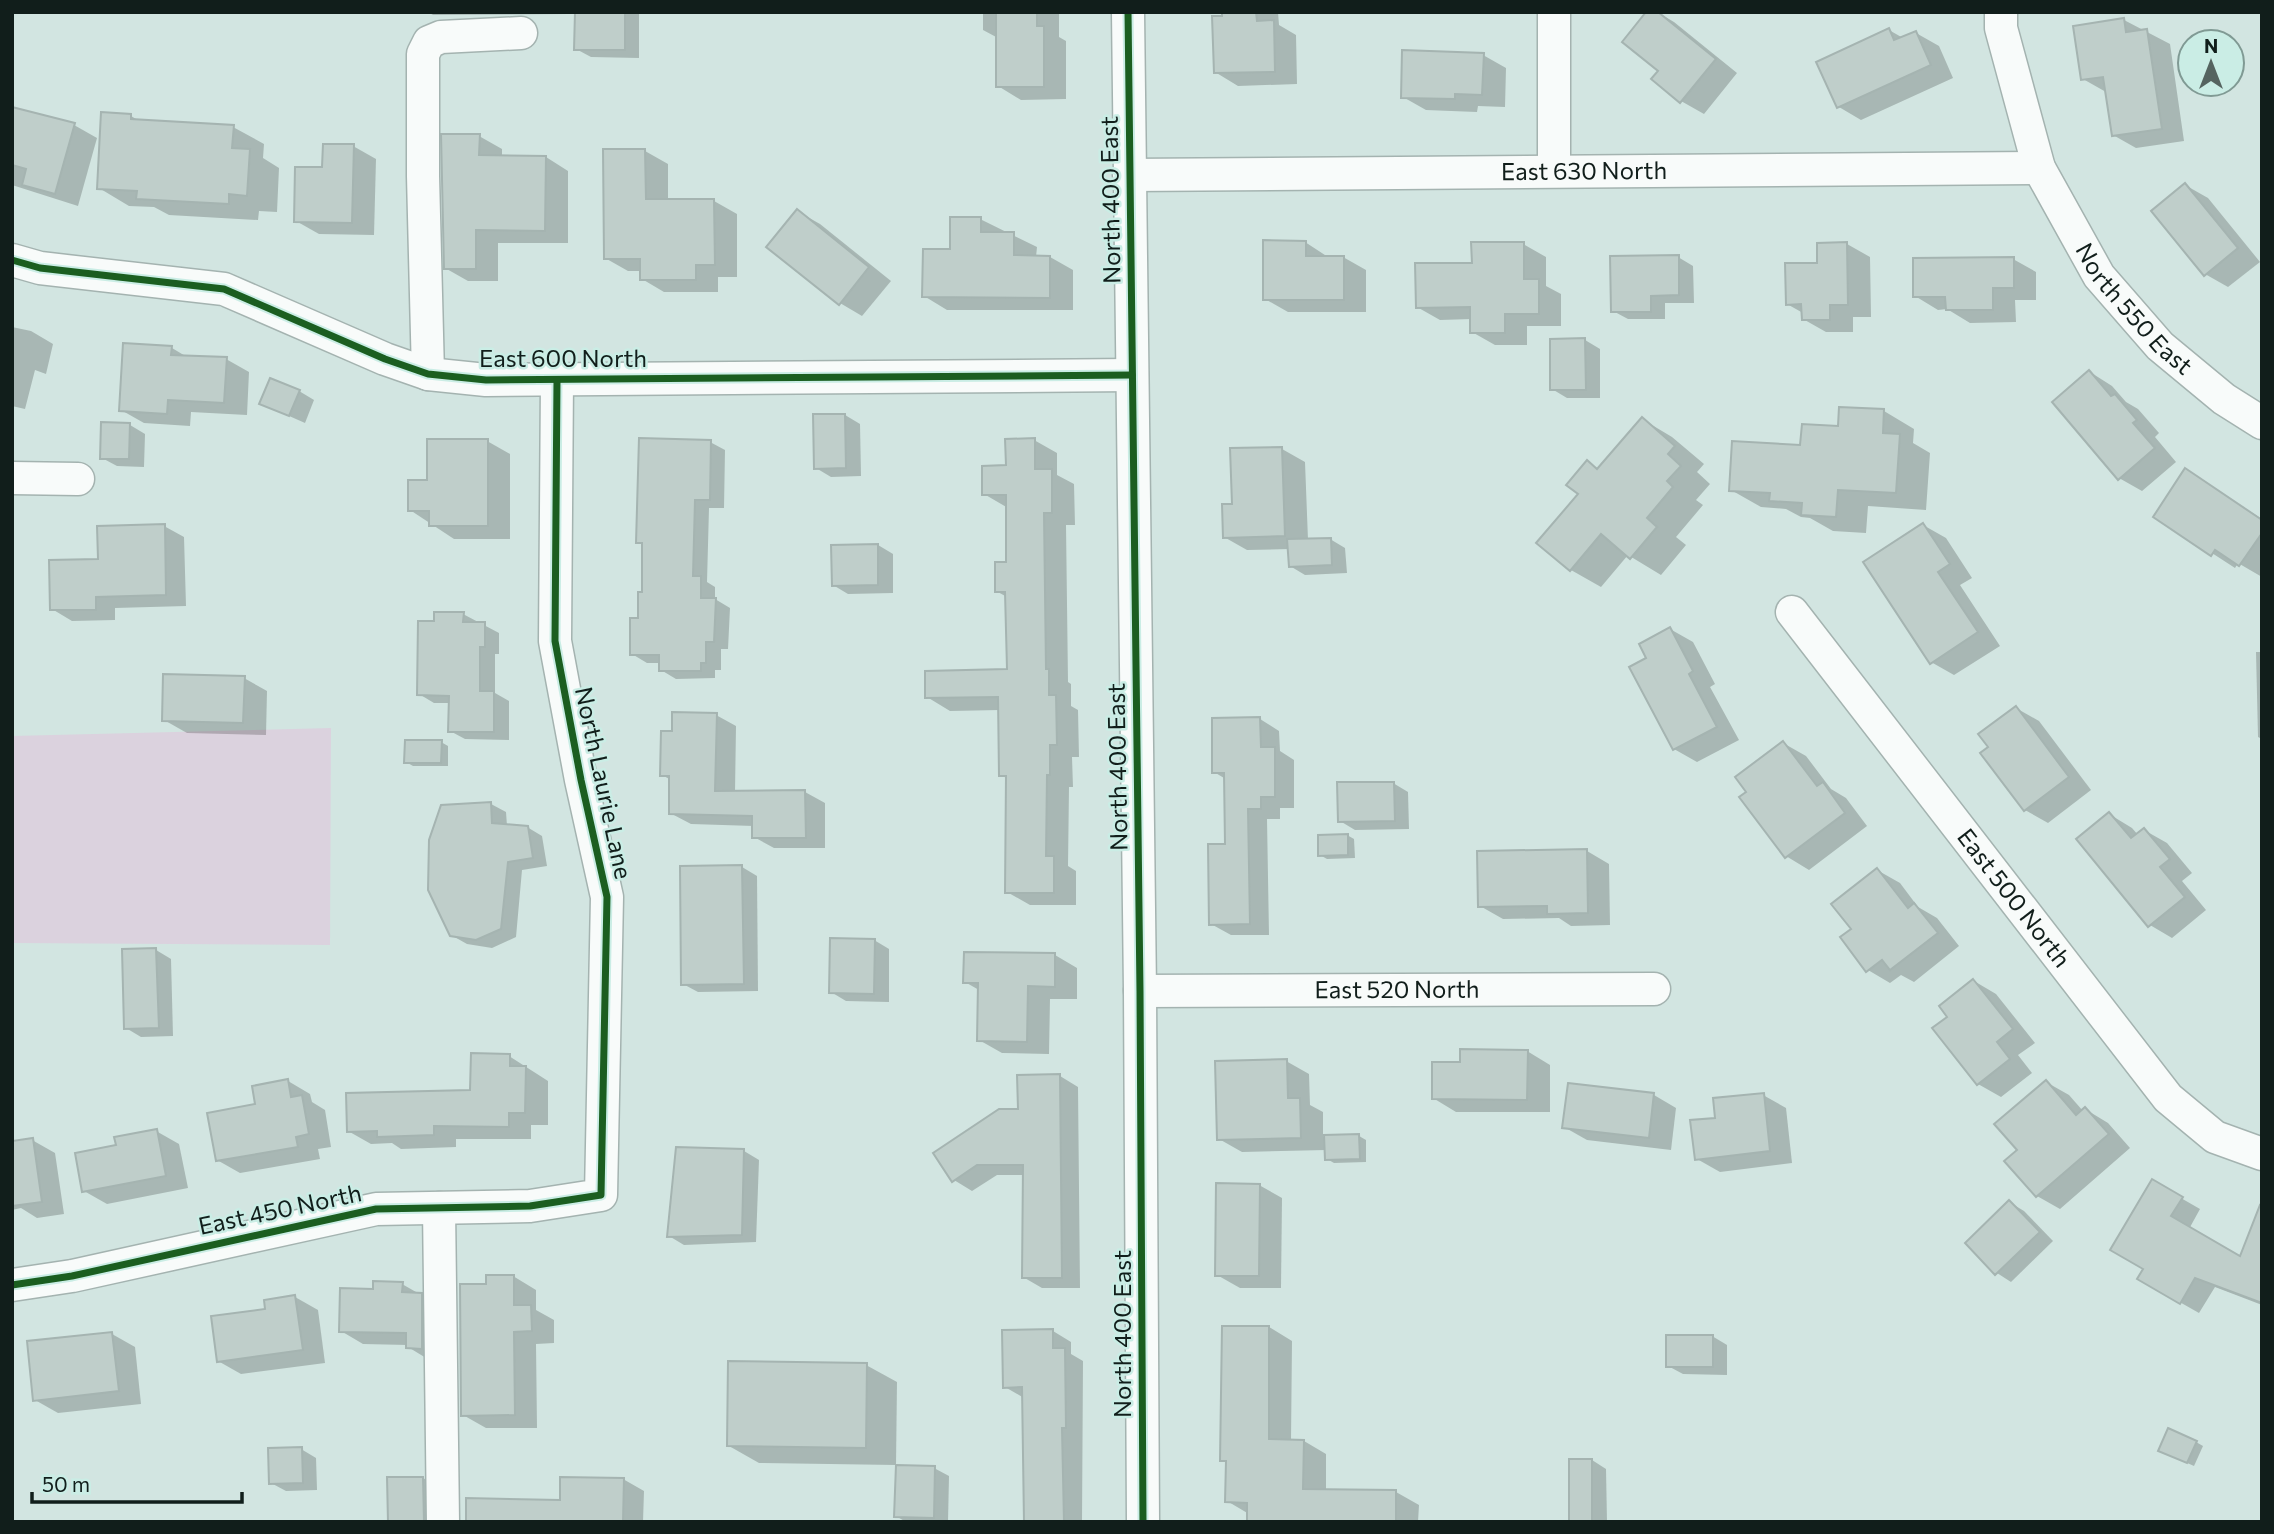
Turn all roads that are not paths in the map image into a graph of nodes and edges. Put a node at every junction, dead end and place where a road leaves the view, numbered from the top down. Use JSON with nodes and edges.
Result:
{"nodes":[{"id":1,"x":1128,"y":12,"type":"edge"},
{"id":2,"x":1554,"y":12,"type":"edge"},
{"id":3,"x":2001,"y":12,"type":"edge"},
{"id":4,"x":522,"y":33,"type":"dead end"},
{"id":5,"x":2039,"y":168,"type":"junction"},
{"id":6,"x":1554,"y":172,"type":"junction"},
{"id":7,"x":1129,"y":175,"type":"junction"},
{"id":8,"x":12,"y":260,"type":"edge"},
{"id":9,"x":428,"y":374,"type":"junction"},
{"id":10,"x":1132,"y":375,"type":"junction"},
{"id":11,"x":557,"y":380,"type":"junction"},
{"id":12,"x":2262,"y":423,"type":"edge"},
{"id":13,"x":12,"y":478,"type":"edge"},
{"id":14,"x":78,"y":479,"type":"dead end"},
{"id":15,"x":1792,"y":612,"type":"dead end"},
{"id":16,"x":1654,"y":989,"type":"dead end"},
{"id":17,"x":1140,"y":991,"type":"junction"},
{"id":18,"x":2262,"y":1154,"type":"edge"},
{"id":19,"x":601,"y":1195,"type":"joint"},
{"id":20,"x":439,"y":1208,"type":"junction"},
{"id":21,"x":12,"y":1285,"type":"edge"},
{"id":22,"x":443,"y":1522,"type":"edge"},
{"id":23,"x":1143,"y":1522,"type":"edge"}],
"edges":[{"from":1,"to":7,"type":"street","name":"North 400 East"},
{"from":2,"to":6,"type":"street"},
{"from":3,"to":5,"type":"street","name":"North 550 East"},
{"from":4,"to":9,"type":"street"},
{"from":5,"to":6,"type":"street","name":"East 630 North"},
{"from":5,"to":12,"type":"street","name":"North 550 East"},
{"from":6,"to":7,"type":"street","name":"East 630 North"},
{"from":7,"to":10,"type":"street","name":"North 400 East"},
{"from":8,"to":9,"type":"street","name":"East 600 North"},
{"from":9,"to":11,"type":"street","name":"East 600 North"},
{"from":10,"to":11,"type":"street","name":"East 600 North"},
{"from":10,"to":17,"type":"street","name":"North 400 East"},
{"from":11,"to":19,"type":"street","name":"North Laurie Lane"},
{"from":13,"to":14,"type":"street"},
{"from":15,"to":18,"type":"street","name":"East 500 North"},
{"from":16,"to":17,"type":"street","name":"East 520 North"},
{"from":17,"to":23,"type":"street","name":"North 400 East"},
{"from":19,"to":20,"type":"street","name":"East 450 North"},
{"from":20,"to":21,"type":"street","name":"East 450 North"},
{"from":20,"to":22,"type":"street"}]}
